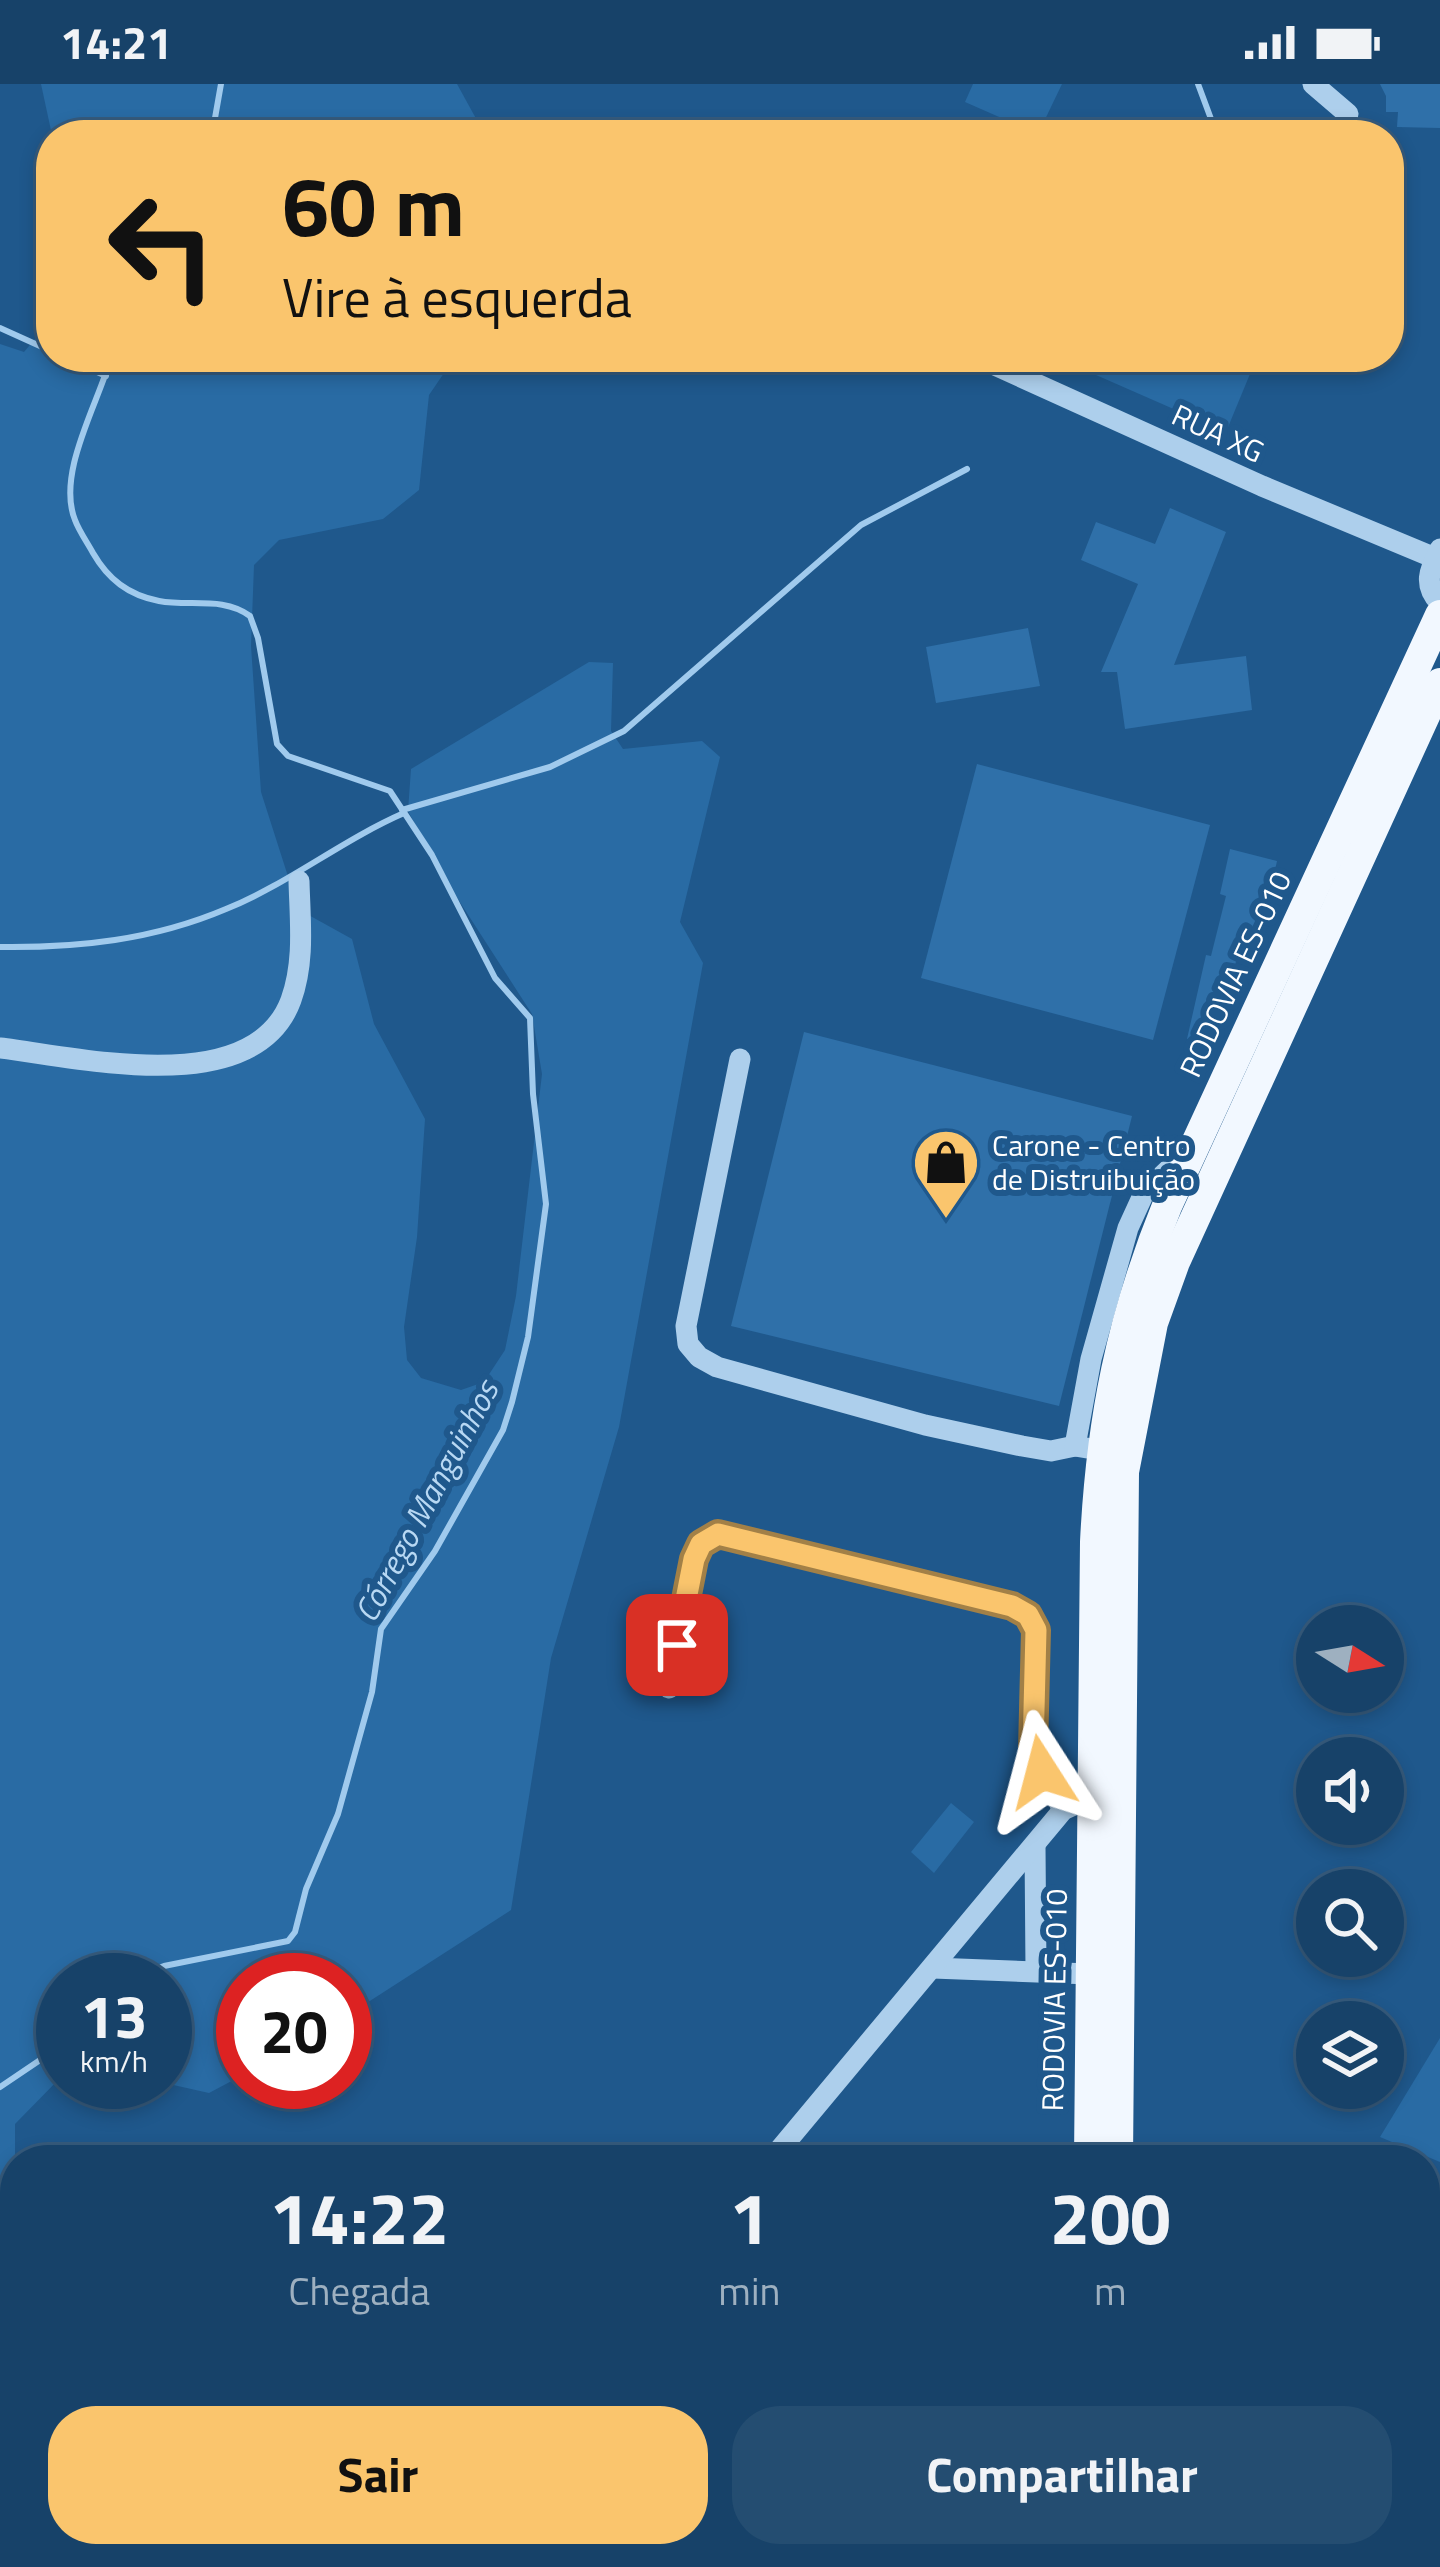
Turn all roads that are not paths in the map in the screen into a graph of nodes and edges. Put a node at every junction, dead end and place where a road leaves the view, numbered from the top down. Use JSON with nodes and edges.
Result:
{"nodes":[{"id":1,"x":1313,"y":84,"type":"edge"},
{"id":2,"x":1348,"y":115,"type":"dead end"},
{"id":3,"x":1010,"y":372,"type":"edge"},
{"id":4,"x":1438,"y":553,"type":"edge"},
{"id":5,"x":1440,"y":603,"type":"edge"},
{"id":6,"x":1440,"y":615,"type":"edge"},
{"id":7,"x":1440,"y":682,"type":"edge"},
{"id":8,"x":299,"y":880,"type":"dead end"},
{"id":9,"x":0,"y":1048,"type":"edge"},
{"id":10,"x":740,"y":1059,"type":"dead end"},
{"id":11,"x":1088,"y":1448,"type":"junction"},
{"id":12,"x":669,"y":1688,"type":"dead end"},
{"id":13,"x":1093,"y":1797,"type":"junction"},
{"id":14,"x":1063,"y":1810,"type":"junction"},
{"id":15,"x":1035,"y":1846,"type":"junction"},
{"id":16,"x":933,"y":1968,"type":"junction"},
{"id":17,"x":1036,"y":1971,"type":"junction"},
{"id":18,"x":1090,"y":1974,"type":"junction"},
{"id":19,"x":784,"y":2145,"type":"edge"},
{"id":20,"x":1089,"y":2145,"type":"edge"},
{"id":21,"x":1118,"y":2145,"type":"edge"}],
"edges":[{"from":1,"to":2,"type":"street"},
{"from":3,"to":4,"type":"street","name":"RUA XG"},
{"from":4,"to":5,"type":"street","name":"RUA XG"},
{"from":6,"to":11,"type":"main road","name":"RODOVIA ES-010"},
{"from":7,"to":21,"type":"main road"},
{"from":8,"to":9,"type":"street"},
{"from":10,"to":11,"type":"street"},
{"from":11,"to":13,"type":"main road","name":"RODOVIA ES-010"},
{"from":12,"to":14,"type":"street"},
{"from":13,"to":14,"type":"street"},
{"from":13,"to":18,"type":"main road","name":"RODOVIA ES-010"},
{"from":14,"to":15,"type":"street"},
{"from":15,"to":16,"type":"street"},
{"from":15,"to":17,"type":"street"},
{"from":16,"to":17,"type":"street"},
{"from":16,"to":19,"type":"street"},
{"from":17,"to":18,"type":"street"},
{"from":18,"to":20,"type":"main road","name":"RODOVIA ES-010"}]}
